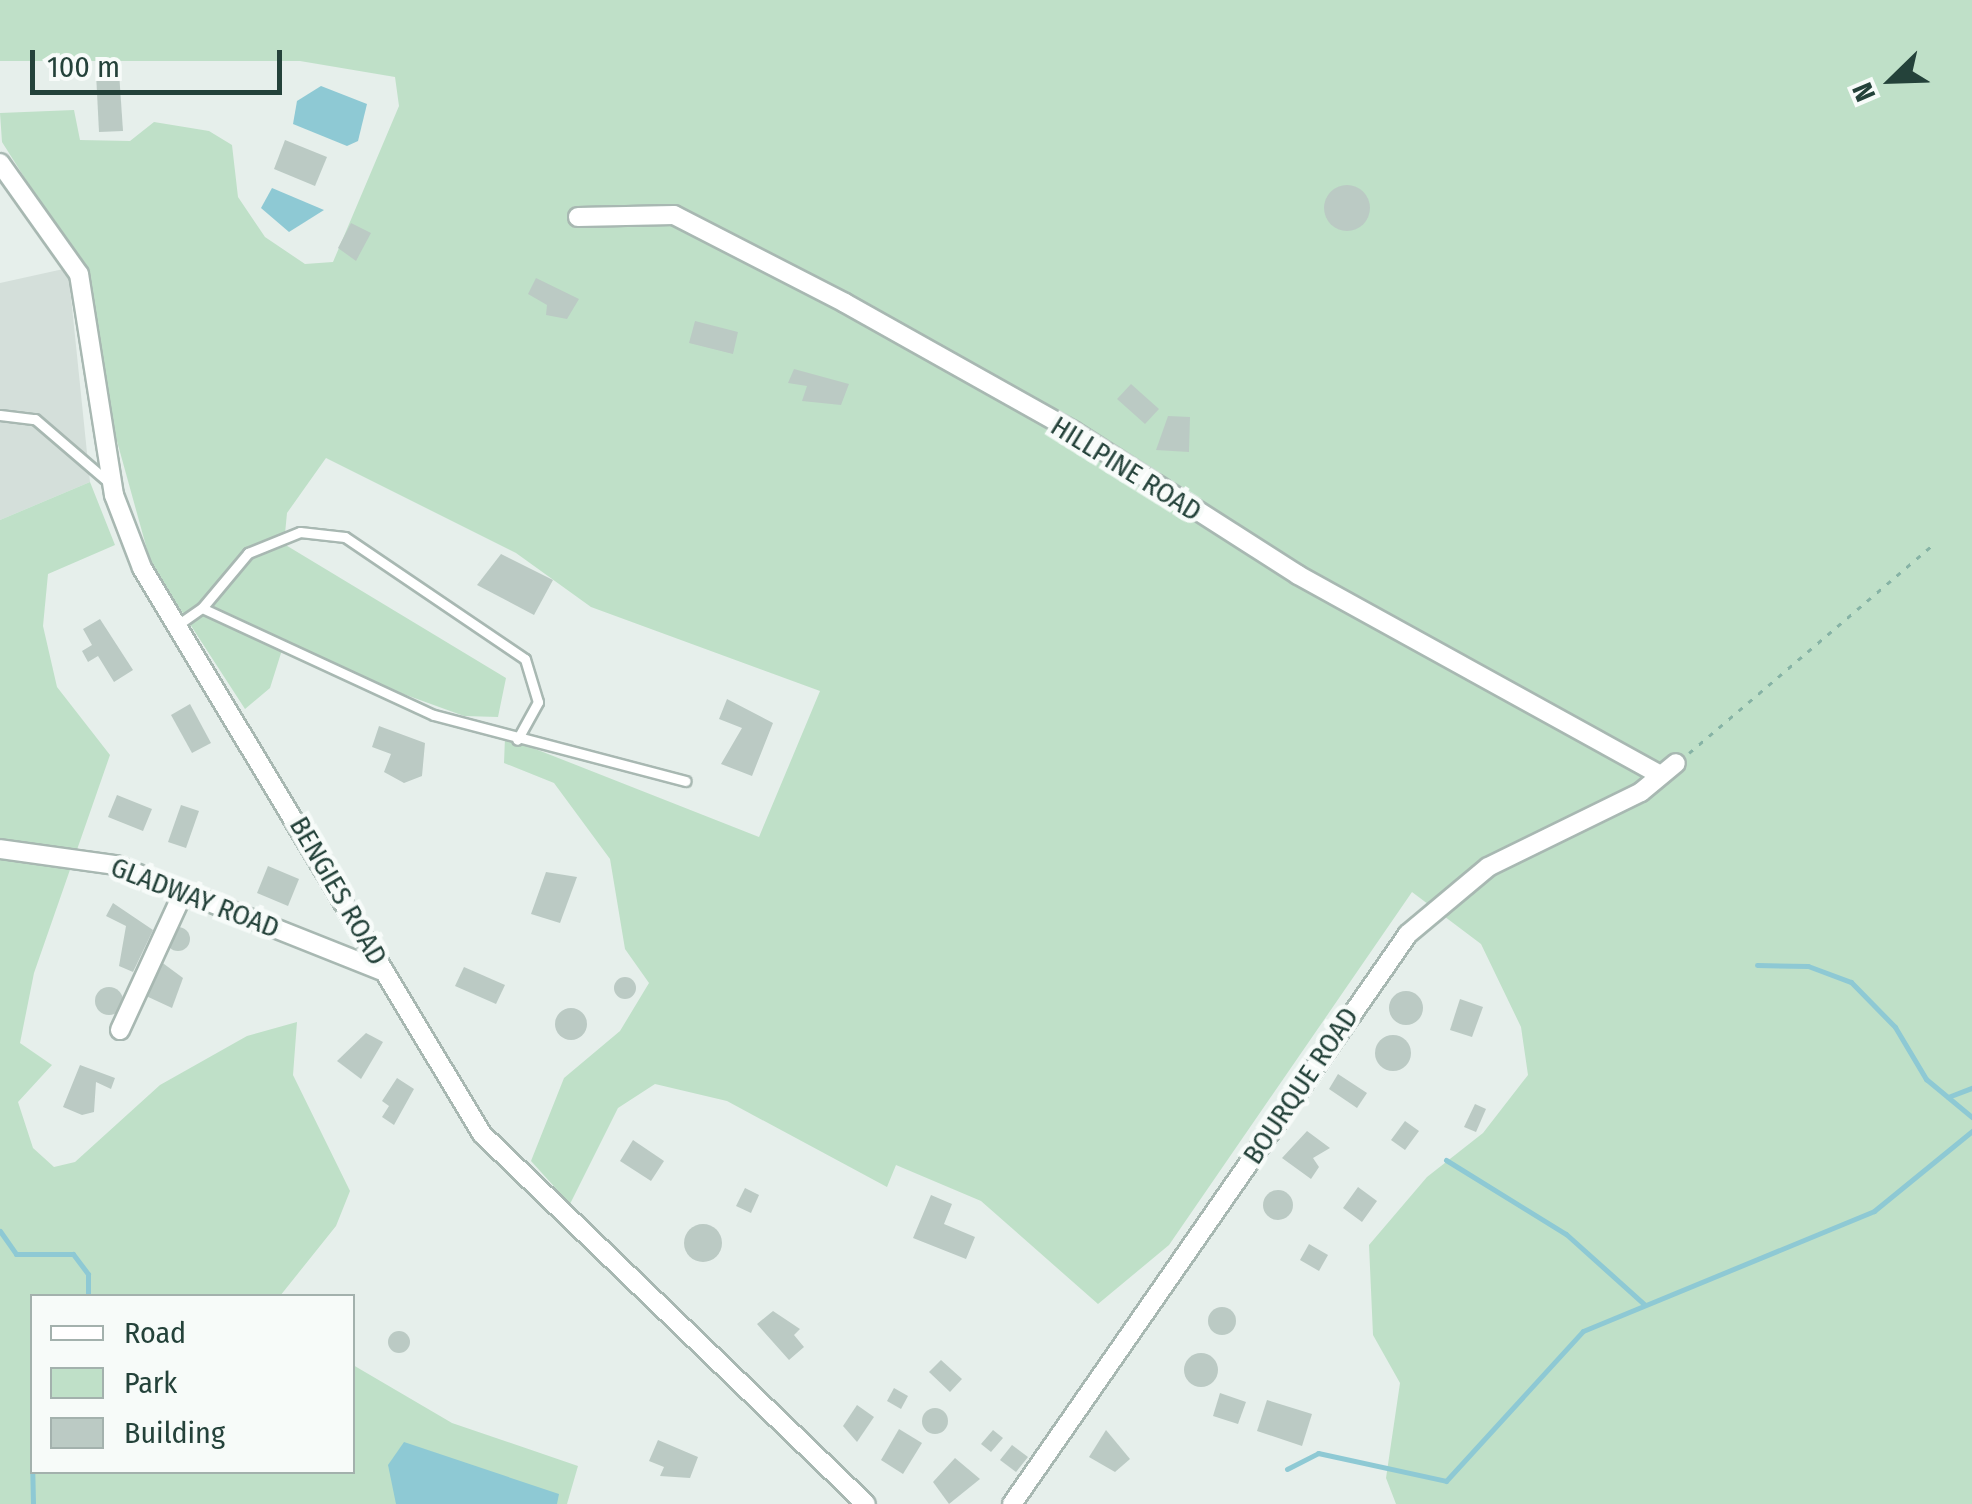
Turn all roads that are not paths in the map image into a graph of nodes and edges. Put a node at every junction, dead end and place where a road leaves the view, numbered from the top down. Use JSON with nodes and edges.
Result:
{"nodes":[{"id":1,"x":0,"y":163,"type":"edge"},
{"id":2,"x":7,"y":180,"type":"edge"},
{"id":3,"x":578,"y":217,"type":"dead end"},
{"id":4,"x":0,"y":416,"type":"edge"},
{"id":5,"x":114,"y":495,"type":"junction"},
{"id":6,"x":202,"y":608,"type":"junction"},
{"id":7,"x":176,"y":626,"type":"junction"},
{"id":8,"x":518,"y":740,"type":"junction"},
{"id":9,"x":1676,"y":762,"type":"road end"},
{"id":10,"x":1660,"y":775,"type":"junction"},
{"id":11,"x":685,"y":781,"type":"dead end"},
{"id":12,"x":0,"y":849,"type":"edge"},
{"id":13,"x":182,"y":895,"type":"junction"},
{"id":14,"x":385,"y":972,"type":"junction"},
{"id":15,"x":120,"y":1030,"type":"dead end"},
{"id":16,"x":866,"y":1504,"type":"edge"},
{"id":17,"x":1012,"y":1504,"type":"edge"}],
"edges":[{"from":1,"to":2,"type":"street","name":"BENGIES ROAD"},
{"from":2,"to":5,"type":"street","name":"BENGIES ROAD"},
{"from":3,"to":10,"type":"street","name":"HILLPINE ROAD"},
{"from":4,"to":5,"type":"lane"},
{"from":5,"to":7,"type":"street","name":"BENGIES ROAD"},
{"from":6,"to":7,"type":"lane"},
{"from":6,"to":8,"type":"lane"},
{"from":6,"to":8,"type":"lane"},
{"from":7,"to":14,"type":"street","name":"BENGIES ROAD"},
{"from":8,"to":11,"type":"lane"},
{"from":9,"to":10,"type":"street","name":"BOURQUE ROAD"},
{"from":10,"to":17,"type":"street","name":"BOURQUE ROAD"},
{"from":12,"to":13,"type":"street","name":"GLADWAY ROAD"},
{"from":13,"to":14,"type":"street","name":"GLADWAY ROAD"},
{"from":13,"to":15,"type":"street"},
{"from":14,"to":16,"type":"street","name":"BENGIES ROAD"}]}
